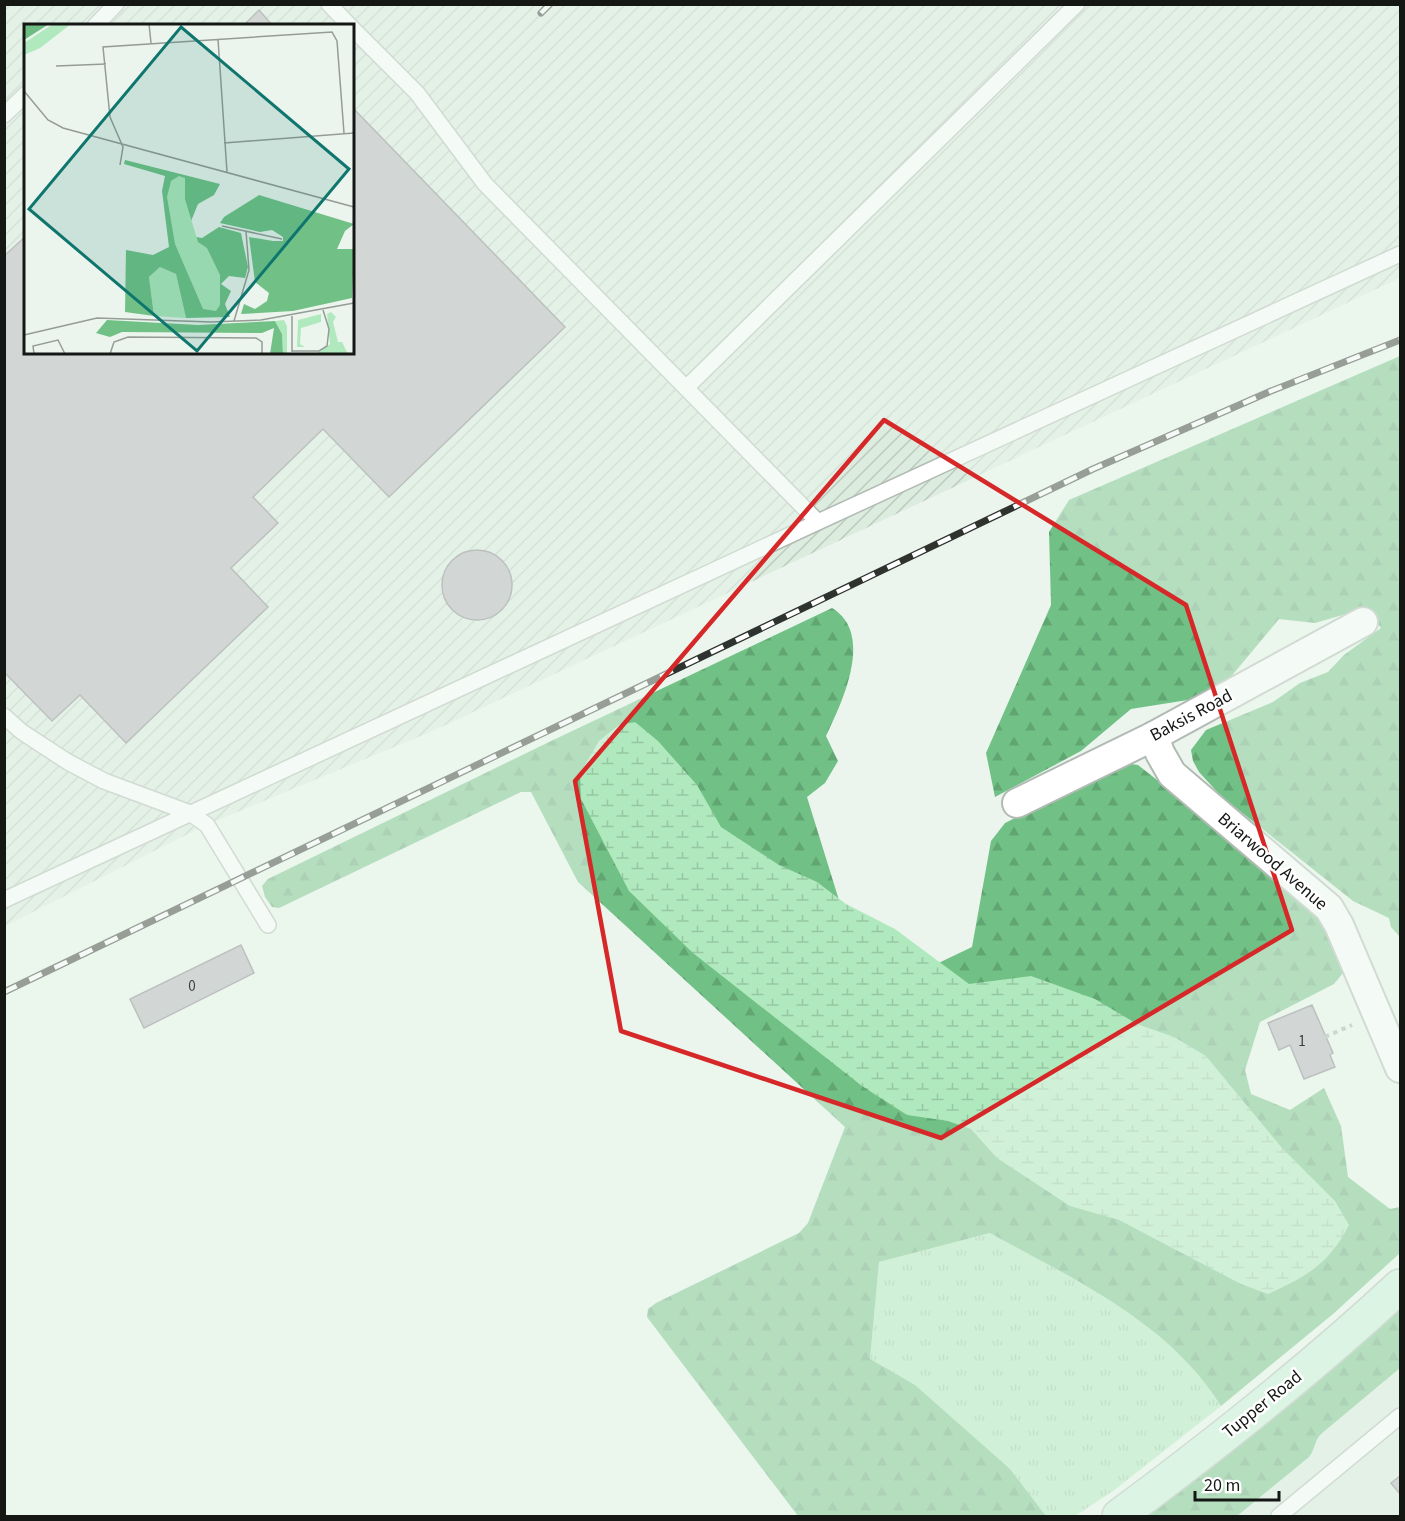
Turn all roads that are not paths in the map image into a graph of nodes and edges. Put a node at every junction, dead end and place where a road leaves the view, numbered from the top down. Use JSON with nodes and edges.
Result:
{"nodes":[{"id":1,"x":116,"y":4,"type":"edge"},
{"id":2,"x":329,"y":4,"type":"edge"},
{"id":3,"x":1077,"y":4,"type":"edge"},
{"id":4,"x":97,"y":24,"type":"edge"},
{"id":5,"x":348,"y":24,"type":"edge"},
{"id":6,"x":354,"y":30,"type":"edge"},
{"id":7,"x":24,"y":96,"type":"edge"},
{"id":8,"x":4,"y":115,"type":"edge"},
{"id":9,"x":1401,"y":254,"type":"edge"},
{"id":10,"x":686,"y":388,"type":"junction"},
{"id":11,"x":818,"y":522,"type":"junction"},
{"id":12,"x":1363,"y":622,"type":"dead end"},
{"id":13,"x":4,"y":716,"type":"edge"},
{"id":14,"x":1154,"y":736,"type":"junction"},
{"id":15,"x":1017,"y":803,"type":"dead end"},
{"id":16,"x":190,"y":813,"type":"junction"},
{"id":17,"x":4,"y":900,"type":"edge"},
{"id":18,"x":268,"y":925,"type":"dead end"},
{"id":19,"x":1401,"y":1068,"type":"edge"},
{"id":20,"x":1401,"y":1286,"type":"edge"},
{"id":21,"x":1401,"y":1416,"type":"edge"},
{"id":22,"x":1119,"y":1516,"type":"edge"},
{"id":23,"x":1279,"y":1516,"type":"edge"}],
"edges":[{"from":1,"to":4,"type":"lane"},
{"from":2,"to":5,"type":"lane"},
{"from":3,"to":10,"type":"lane"},
{"from":6,"to":10,"type":"lane"},
{"from":7,"to":8,"type":"lane"},
{"from":9,"to":11,"type":"lane"},
{"from":10,"to":11,"type":"lane"},
{"from":11,"to":16,"type":"lane"},
{"from":12,"to":14,"type":"street","name":"Baksis Road"},
{"from":13,"to":16,"type":"lane"},
{"from":14,"to":15,"type":"street","name":"Baksis Road"},
{"from":14,"to":19,"type":"street","name":"Briarwood Avenue"},
{"from":16,"to":17,"type":"lane"},
{"from":16,"to":18,"type":"lane"},
{"from":20,"to":22,"type":"main road","name":"Tupper Road"},
{"from":21,"to":23,"type":"lane"}]}
